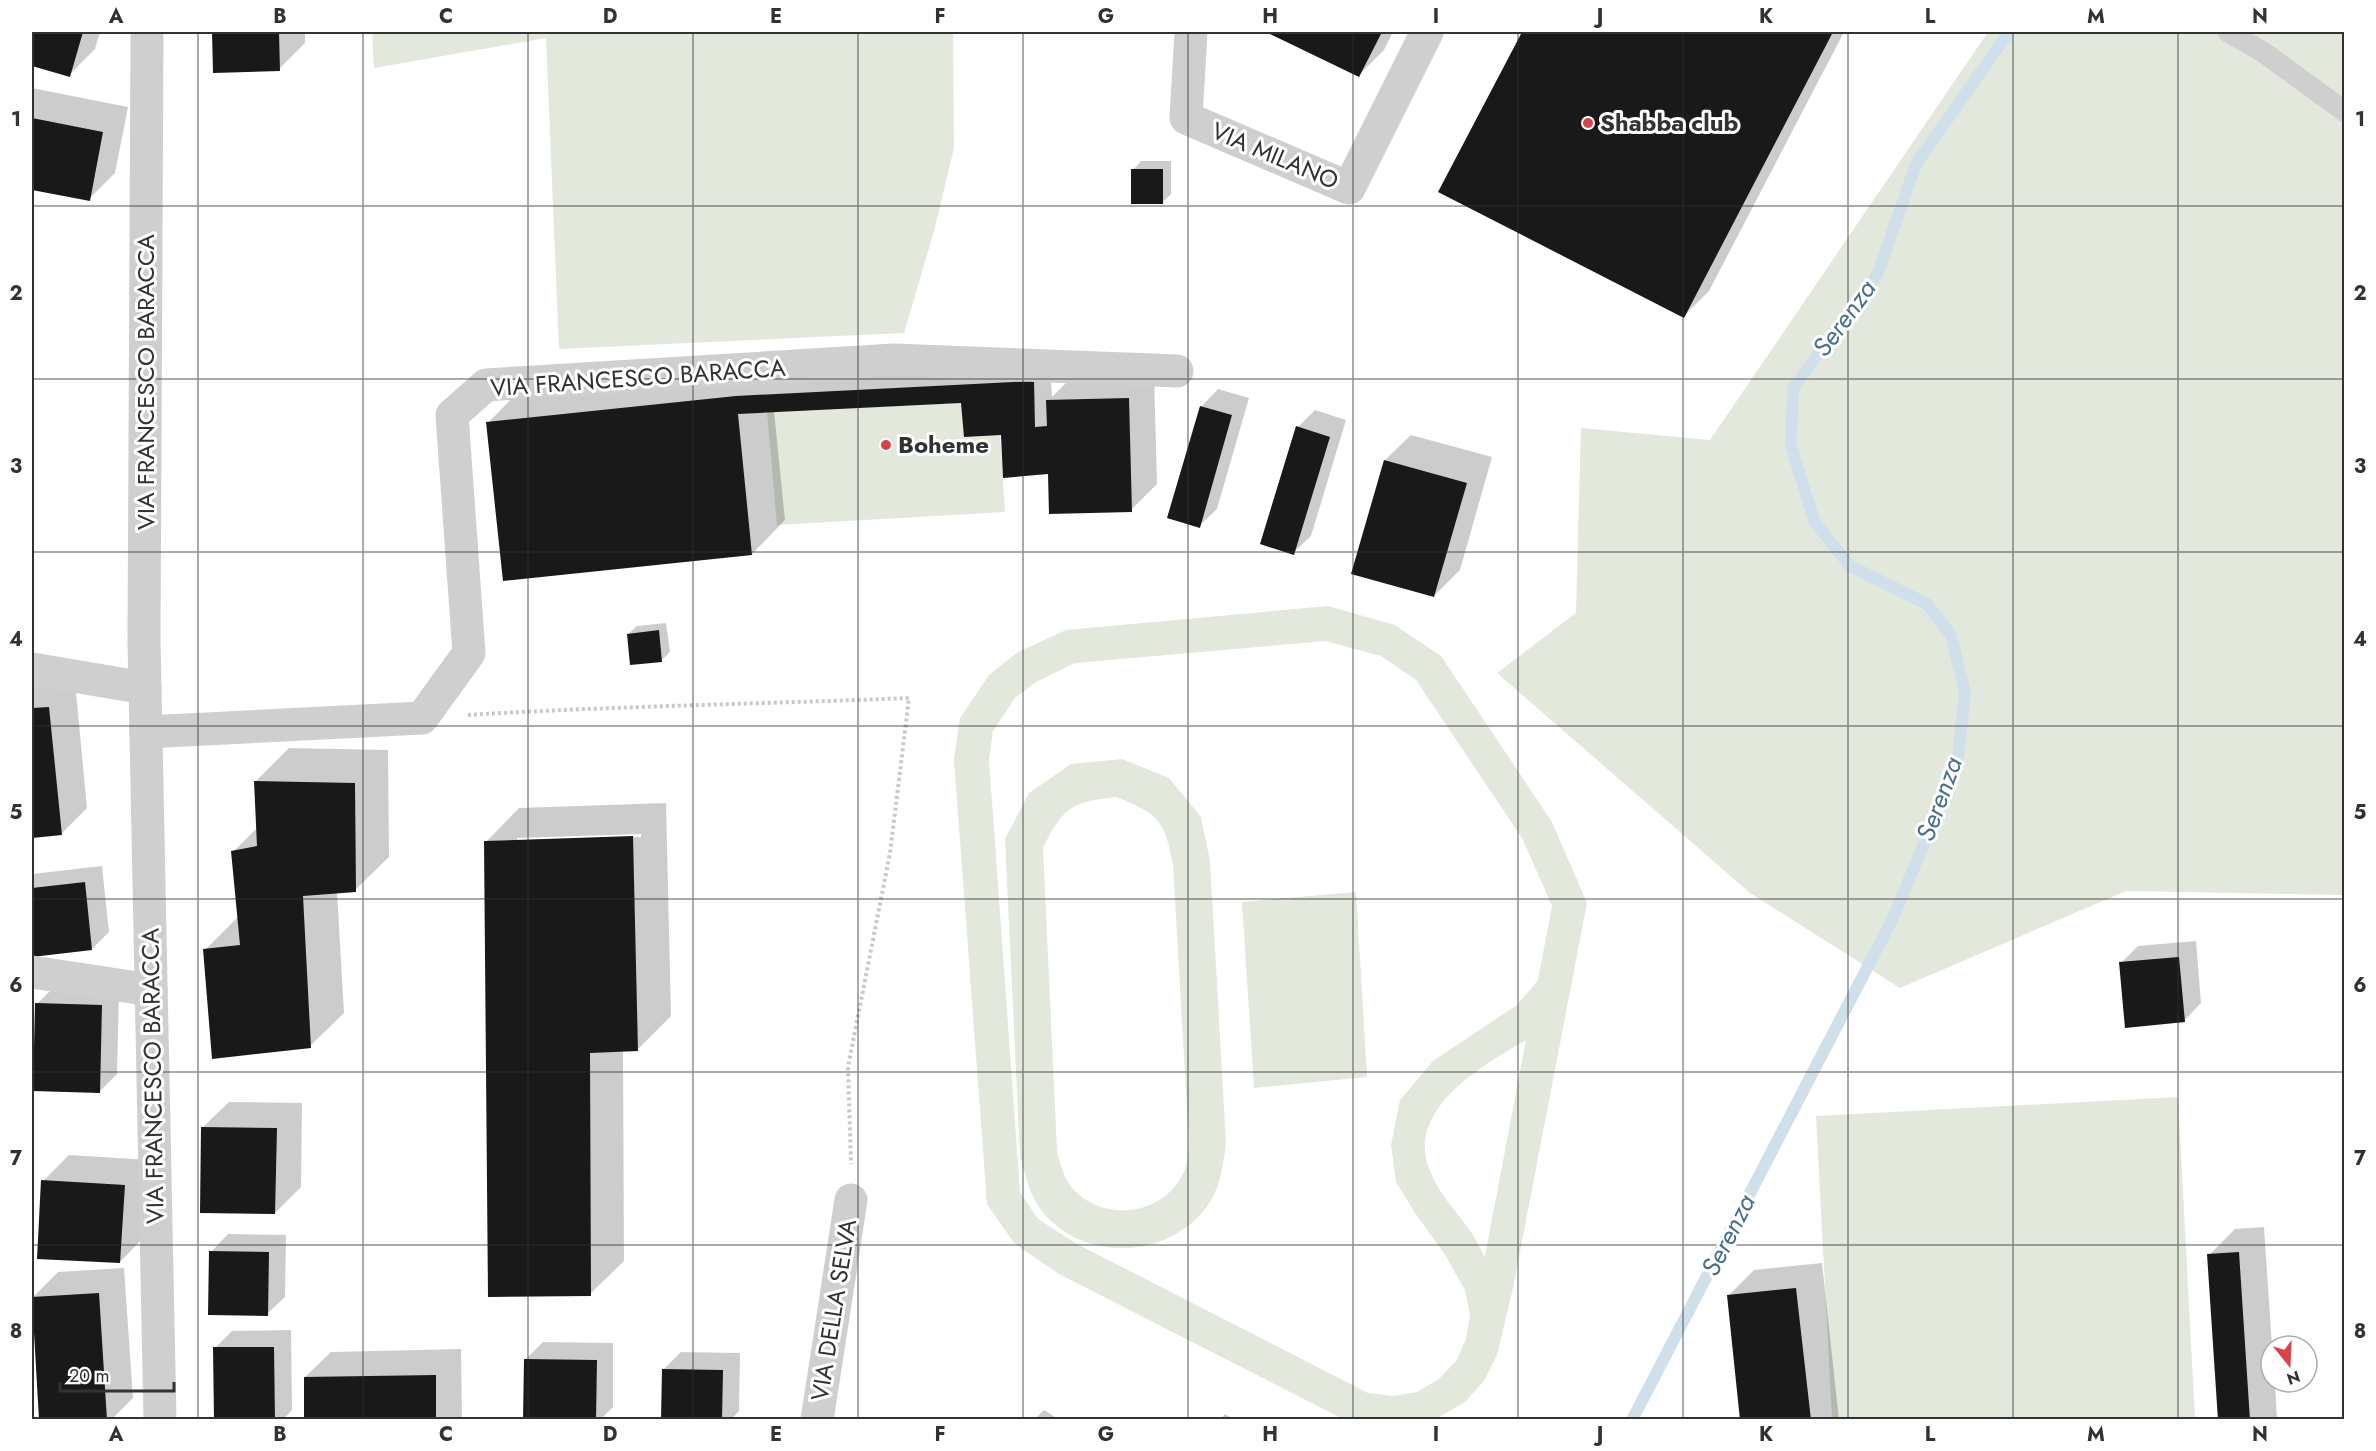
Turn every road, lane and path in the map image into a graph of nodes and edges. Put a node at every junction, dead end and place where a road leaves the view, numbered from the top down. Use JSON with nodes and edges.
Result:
{"nodes":[{"id":1,"x":147,"y":32,"type":"edge"},
{"id":2,"x":1191,"y":32,"type":"edge"},
{"id":3,"x":1427,"y":32,"type":"edge"},
{"id":4,"x":2228,"y":32,"type":"edge"},
{"id":5,"x":2344,"y":111,"type":"edge"},
{"id":6,"x":1176,"y":371,"type":"dead end"},
{"id":7,"x":32,"y":669,"type":"edge"},
{"id":8,"x":145,"y":688,"type":"junction"},
{"id":9,"x":422,"y":718,"type":"junction"},
{"id":10,"x":146,"y":732,"type":"junction"},
{"id":11,"x":32,"y":972,"type":"edge"},
{"id":12,"x":151,"y":990,"type":"junction"},
{"id":13,"x":851,"y":1200,"type":"joint"},
{"id":14,"x":159,"y":1419,"type":"edge"},
{"id":15,"x":817,"y":1419,"type":"edge"}],
"edges":[{"from":1,"to":8,"type":"street","name":"VIA FRANCESCO BARACCA"},
{"from":2,"to":3,"type":"street","name":"VIA MILANO"},
{"from":4,"to":5,"type":"lane"},
{"from":6,"to":9,"type":"street","name":"VIA FRANCESCO BARACCA"},
{"from":7,"to":8,"type":"street"},
{"from":8,"to":10,"type":"street","name":"VIA FRANCESCO BARACCA"},
{"from":9,"to":10,"type":"street"},
{"from":9,"to":13,"type":"path"},
{"from":10,"to":12,"type":"street","name":"VIA FRANCESCO BARACCA"},
{"from":11,"to":12,"type":"street"},
{"from":12,"to":14,"type":"street","name":"VIA FRANCESCO BARACCA"},
{"from":13,"to":15,"type":"street","name":"VIA DELLA SELVA"}]}
